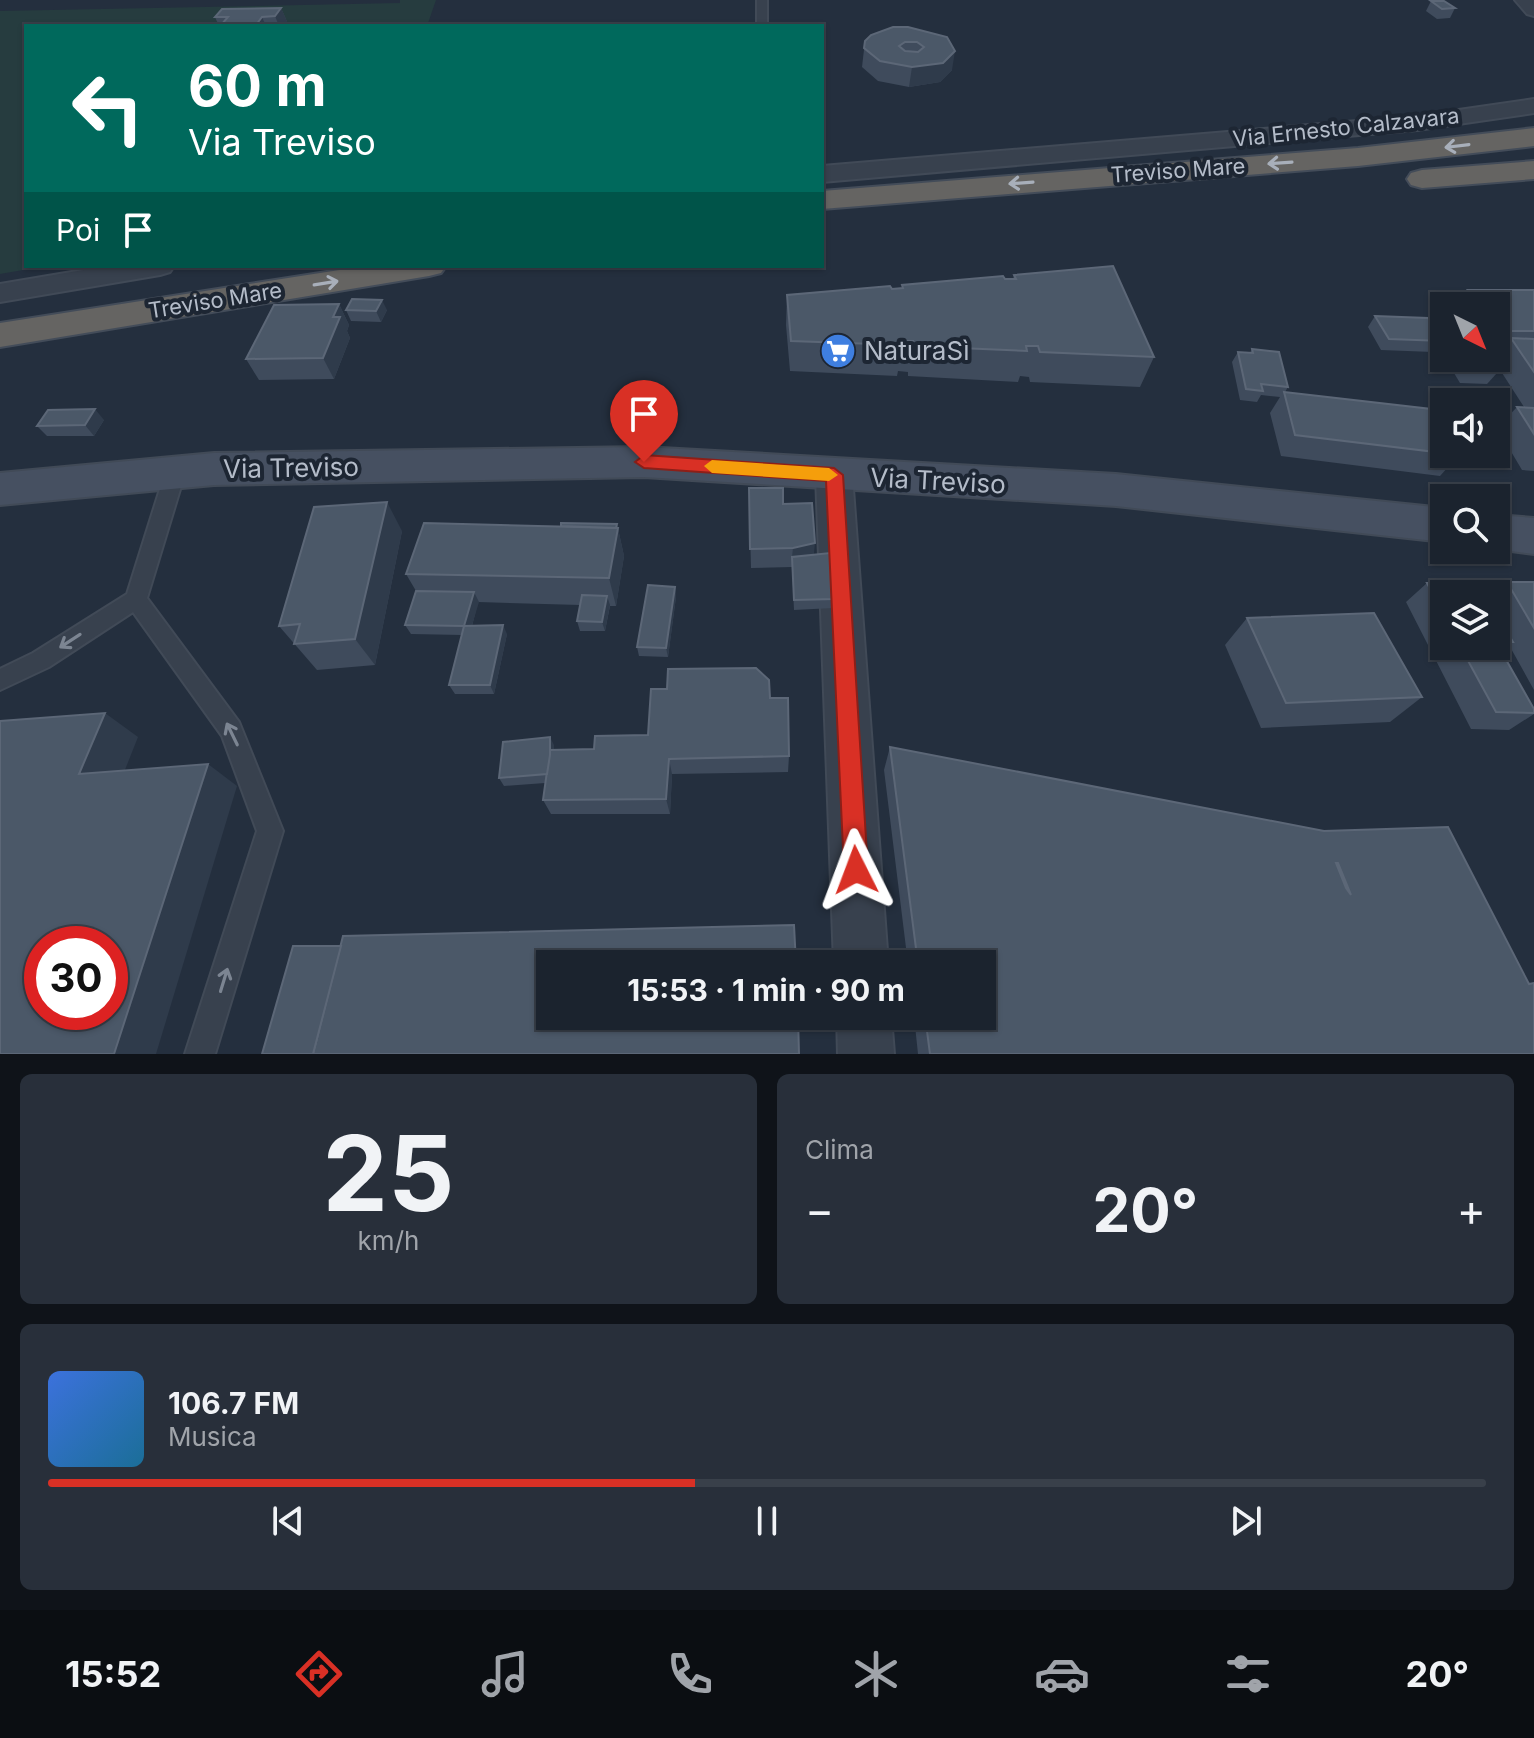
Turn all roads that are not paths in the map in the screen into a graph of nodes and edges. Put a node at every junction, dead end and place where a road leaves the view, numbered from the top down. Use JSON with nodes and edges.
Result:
{"nodes":[{"id":1,"x":762,"y":0,"type":"edge"},
{"id":2,"x":1525,"y":0,"type":"edge"},
{"id":3,"x":1534,"y":10,"type":"edge"},
{"id":4,"x":762,"y":24,"type":"edge"},
{"id":5,"x":1534,"y":106,"type":"edge"},
{"id":6,"x":1534,"y":137,"type":"edge"},
{"id":7,"x":1534,"y":170,"type":"edge"},
{"id":8,"x":824,"y":174,"type":"edge"},
{"id":9,"x":824,"y":200,"type":"edge"},
{"id":10,"x":824,"y":229,"type":"edge"},
{"id":11,"x":148,"y":268,"type":"edge"},
{"id":12,"x":284,"y":268,"type":"edge"},
{"id":13,"x":417,"y":268,"type":"edge"},
{"id":14,"x":0,"y":293,"type":"edge"},
{"id":15,"x":0,"y":312,"type":"edge"},
{"id":16,"x":0,"y":335,"type":"edge"},
{"id":17,"x":175,"y":473,"type":"junction"},
{"id":18,"x":834,"y":475,"type":"junction"},
{"id":19,"x":0,"y":489,"type":"edge"},
{"id":20,"x":1430,"y":524,"type":"edge"},
{"id":21,"x":1510,"y":533,"type":"edge"},
{"id":22,"x":1534,"y":536,"type":"edge"},
{"id":23,"x":136,"y":599,"type":"junction"},
{"id":24,"x":0,"y":680,"type":"edge"},
{"id":25,"x":860,"y":950,"type":"edge"},
{"id":26,"x":865,"y":1030,"type":"edge"},
{"id":27,"x":200,"y":1054,"type":"edge"},
{"id":28,"x":866,"y":1054,"type":"edge"}],
"edges":[{"from":1,"to":4,"type":"lane"},
{"from":2,"to":3,"type":"street"},
{"from":5,"to":8,"type":"street","name":"Via Ernesto Calzavara"},
{"from":6,"to":9,"type":"highway","name":"Treviso Mare","one_way":true},
{"from":7,"to":10,"type":"highway","name":"Treviso Mare"},
{"from":11,"to":14,"type":"street"},
{"from":12,"to":15,"type":"highway","name":"Treviso Mare"},
{"from":16,"to":13,"type":"highway","name":"Treviso Mare","one_way":true},
{"from":17,"to":18,"type":"main road","name":"Via Treviso"},
{"from":17,"to":19,"type":"main road","name":"Via Treviso"},
{"from":17,"to":23,"type":"lane"},
{"from":18,"to":20,"type":"main road","name":"Via Treviso"},
{"from":18,"to":25,"type":"street"},
{"from":21,"to":22,"type":"main road"},
{"from":23,"to":24,"type":"lane","one_way":true},
{"from":27,"to":23,"type":"lane","one_way":true},
{"from":26,"to":28,"type":"street"}]}
